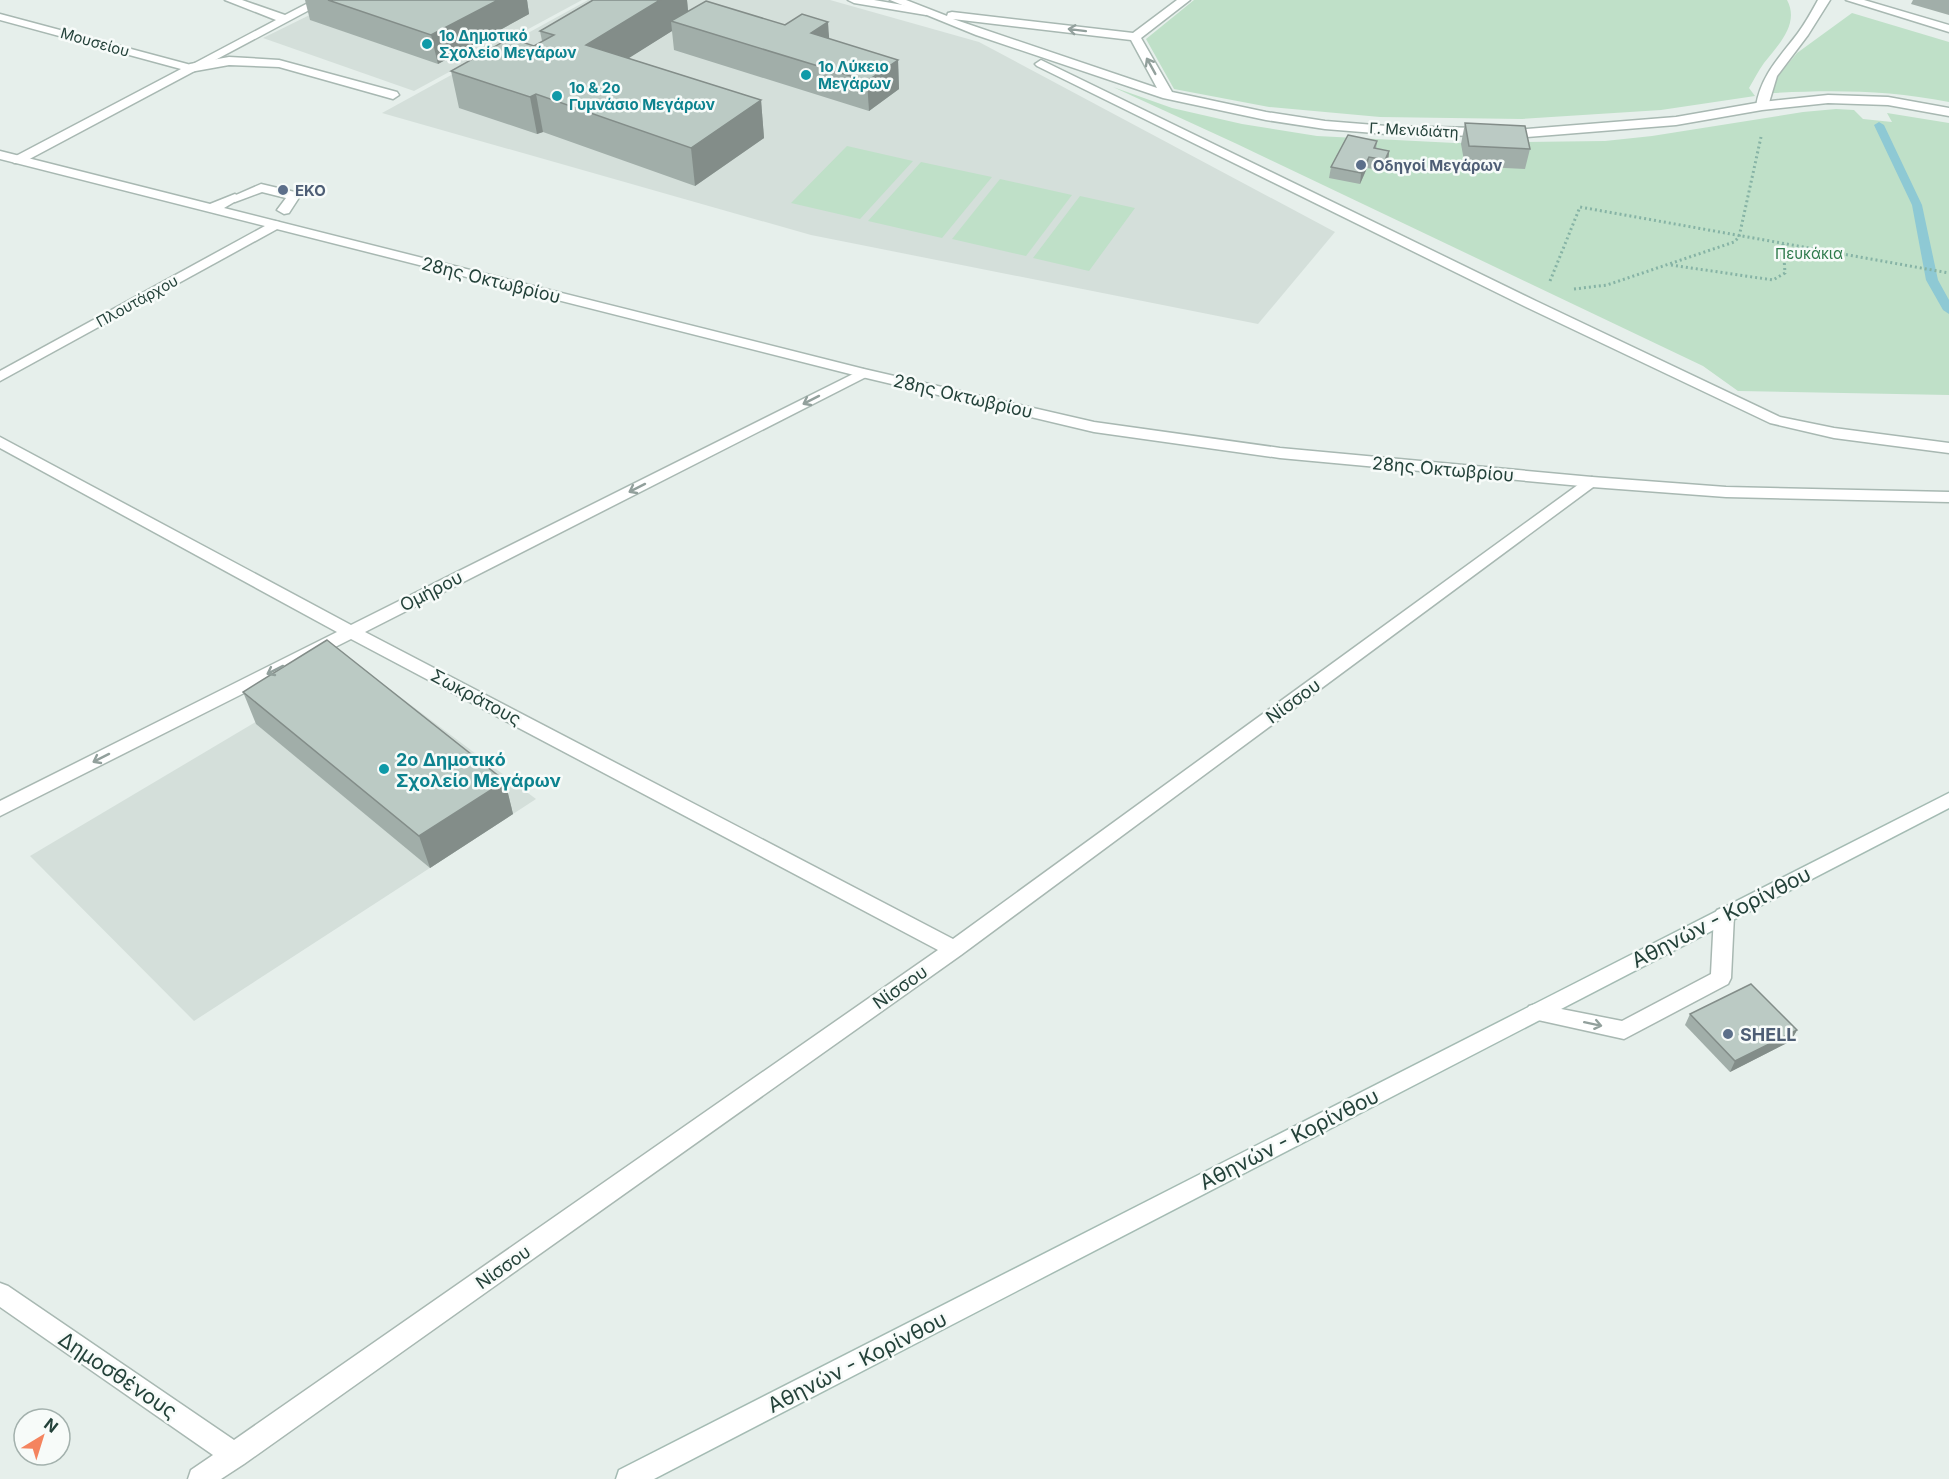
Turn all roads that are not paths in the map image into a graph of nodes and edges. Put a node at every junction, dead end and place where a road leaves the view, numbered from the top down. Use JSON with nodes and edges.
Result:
{"nodes":[{"id":1,"x":231,"y":0,"type":"edge"},
{"id":2,"x":322,"y":0,"type":"edge"},
{"id":3,"x":854,"y":0,"type":"edge"},
{"id":4,"x":896,"y":0,"type":"edge"},
{"id":5,"x":1184,"y":0,"type":"edge"},
{"id":6,"x":1824,"y":0,"type":"edge"},
{"id":7,"x":1852,"y":0,"type":"edge"},
{"id":8,"x":926,"y":12,"type":"junction"},
{"id":9,"x":0,"y":16,"type":"edge"},
{"id":10,"x":285,"y":19,"type":"junction"},
{"id":11,"x":1949,"y":29,"type":"edge"},
{"id":12,"x":980,"y":33,"type":"junction"},
{"id":13,"x":1135,"y":37,"type":"junction"},
{"id":14,"x":190,"y":68,"type":"junction"},
{"id":15,"x":393,"y":95,"type":"dead end"},
{"id":16,"x":1167,"y":95,"type":"junction"},
{"id":17,"x":1762,"y":106,"type":"junction"},
{"id":18,"x":1949,"y":112,"type":"edge"},
{"id":19,"x":0,"y":155,"type":"edge"},
{"id":20,"x":18,"y":160,"type":"junction"},
{"id":21,"x":209,"y":209,"type":"junction"},
{"id":22,"x":274,"y":225,"type":"junction"},
{"id":23,"x":863,"y":374,"type":"junction"},
{"id":24,"x":0,"y":377,"type":"edge"},
{"id":25,"x":0,"y":442,"type":"edge"},
{"id":26,"x":1949,"y":448,"type":"edge"},
{"id":27,"x":1592,"y":482,"type":"junction"},
{"id":28,"x":1949,"y":497,"type":"edge"},
{"id":29,"x":351,"y":632,"type":"junction"},
{"id":30,"x":1949,"y":800,"type":"edge"},
{"id":31,"x":0,"y":810,"type":"edge"},
{"id":32,"x":1724,"y":915,"type":"junction"},
{"id":33,"x":954,"y":949,"type":"junction"},
{"id":34,"x":1536,"y":1012,"type":"junction"},
{"id":35,"x":0,"y":1294,"type":"edge"},
{"id":36,"x":235,"y":1455,"type":"junction"},
{"id":37,"x":200,"y":1479,"type":"edge"},
{"id":38,"x":628,"y":1479,"type":"edge"}],
"edges":[{"from":1,"to":10,"type":"street"},
{"from":2,"to":10,"type":"street"},
{"from":3,"to":8,"type":"street"},
{"from":4,"to":8,"type":"street","name":"Γ. Μενιδιάτη"},
{"from":5,"to":13,"type":"street"},
{"from":6,"to":17,"type":"street"},
{"from":7,"to":11,"type":"street"},
{"from":8,"to":12,"type":"street","name":"Γ. Μενιδιάτη"},
{"from":13,"to":8,"type":"street","one_way":true},
{"from":9,"to":14,"type":"street","name":"Μουσείου"},
{"from":10,"to":14,"type":"street"},
{"from":12,"to":16,"type":"street","name":"Γ. Μενιδιάτη"},
{"from":12,"to":26,"type":"street"},
{"from":16,"to":13,"type":"street","one_way":true},
{"from":14,"to":15,"type":"street"},
{"from":14,"to":20,"type":"street"},
{"from":16,"to":17,"type":"street","name":"Γ. Μενιδιάτη"},
{"from":17,"to":18,"type":"street","name":"Γ. Μενιδιάτη"},
{"from":19,"to":20,"type":"street","name":"28ης Οκτωβρίου"},
{"from":20,"to":21,"type":"street","name":"28ης Οκτωβρίου"},
{"from":21,"to":22,"type":"street","name":"28ης Οκτωβρίου"},
{"from":21,"to":22,"type":"street"},
{"from":22,"to":23,"type":"street","name":"28ης Οκτωβρίου"},
{"from":22,"to":24,"type":"street","name":"Πλουτάρχου"},
{"from":23,"to":27,"type":"street","name":"28ης Οκτωβρίου"},
{"from":23,"to":29,"type":"street","name":"Ομήρου","one_way":true},
{"from":25,"to":29,"type":"street","name":"Σωκράτους"},
{"from":27,"to":28,"type":"street","name":"28ης Οκτωβρίου"},
{"from":27,"to":33,"type":"street","name":"Νίσσου"},
{"from":29,"to":31,"type":"street","name":"Ομήρου","one_way":true},
{"from":29,"to":33,"type":"street","name":"Σωκράτους"},
{"from":30,"to":32,"type":"street","name":"Αθηνών - Κορίνθου"},
{"from":32,"to":34,"type":"street","name":"Αθηνών - Κορίνθου"},
{"from":34,"to":32,"type":"street","one_way":true},
{"from":33,"to":36,"type":"street","name":"Νίσσου"},
{"from":34,"to":38,"type":"street","name":"Αθηνών - Κορίνθου"},
{"from":35,"to":36,"type":"street","name":"Δημοσθένους"},
{"from":36,"to":37,"type":"street","name":"Νίσσου"}]}
